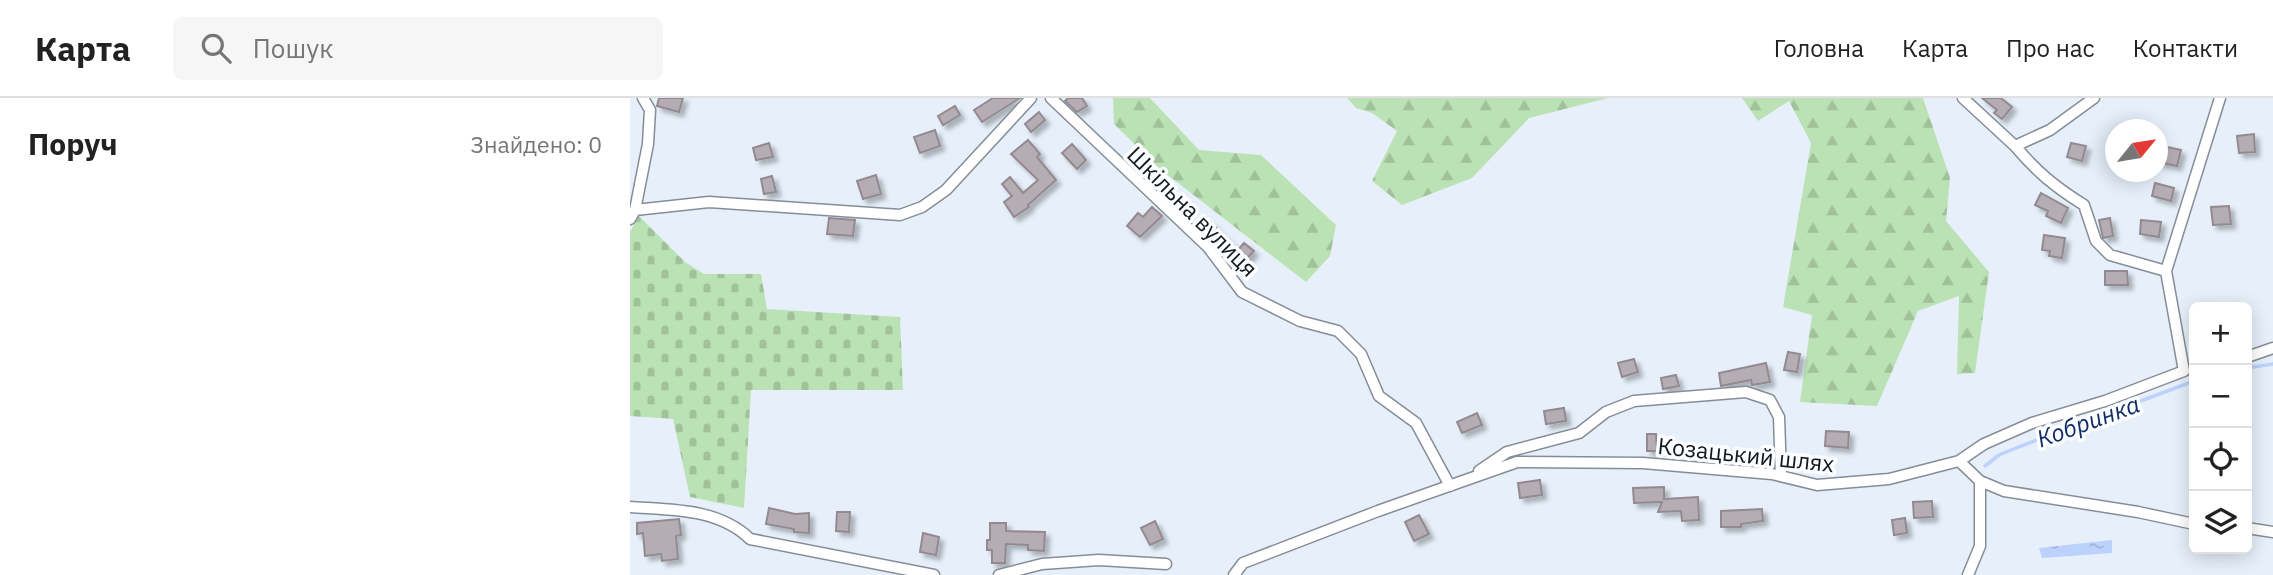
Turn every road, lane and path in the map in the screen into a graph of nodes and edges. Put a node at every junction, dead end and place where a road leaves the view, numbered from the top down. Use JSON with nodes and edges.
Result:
{"nodes":[{"id":1,"x":643,"y":98,"type":"edge"},
{"id":2,"x":1031,"y":98,"type":"edge"},
{"id":3,"x":1051,"y":98,"type":"edge"},
{"id":4,"x":1963,"y":98,"type":"edge"},
{"id":5,"x":2094,"y":98,"type":"edge"},
{"id":6,"x":2220,"y":98,"type":"edge"},
{"id":7,"x":2015,"y":146,"type":"junction"},
{"id":8,"x":633,"y":215,"type":"edge"},
{"id":9,"x":2166,"y":271,"type":"junction"},
{"id":10,"x":2273,"y":348,"type":"edge"},
{"id":11,"x":2252,"y":356,"type":"edge"},
{"id":12,"x":2189,"y":370,"type":"edge"},
{"id":13,"x":1959,"y":461,"type":"junction"},
{"id":14,"x":1781,"y":476,"type":"junction"},
{"id":15,"x":1467,"y":480,"type":"junction"},
{"id":16,"x":1980,"y":481,"type":"junction"},
{"id":17,"x":1450,"y":486,"type":"junction"},
{"id":18,"x":630,"y":507,"type":"edge"},
{"id":19,"x":2189,"y":523,"type":"edge"},
{"id":20,"x":2252,"y":529,"type":"edge"},
{"id":21,"x":2273,"y":532,"type":"edge"},
{"id":22,"x":1166,"y":564,"type":"dead end"},
{"id":23,"x":934,"y":575,"type":"edge"},
{"id":24,"x":999,"y":575,"type":"edge"},
{"id":25,"x":1234,"y":575,"type":"edge"},
{"id":26,"x":1968,"y":575,"type":"edge"}],
"edges":[{"from":1,"to":8,"type":"street"},
{"from":2,"to":8,"type":"street"},
{"from":3,"to":17,"type":"street","name":"Шкільна вулиця"},
{"from":4,"to":7,"type":"street"},
{"from":5,"to":7,"type":"street"},
{"from":6,"to":9,"type":"street","name":"Козацький шлях"},
{"from":7,"to":9,"type":"street"},
{"from":9,"to":12,"type":"street","name":"Козацький шлях"},
{"from":10,"to":11,"type":"street"},
{"from":12,"to":13,"type":"street","name":"Козацький шлях"},
{"from":13,"to":14,"type":"street","name":"Козацький шлях"},
{"from":13,"to":16,"type":"street"},
{"from":14,"to":15,"type":"street","name":"Козацький шлях"},
{"from":14,"to":15,"type":"street"},
{"from":15,"to":17,"type":"street","name":"Козацький шлях"},
{"from":16,"to":19,"type":"street"},
{"from":16,"to":26,"type":"street"},
{"from":17,"to":25,"type":"street","name":"Козацький шлях"},
{"from":18,"to":23,"type":"street"},
{"from":20,"to":21,"type":"street"},
{"from":22,"to":24,"type":"street"}]}
